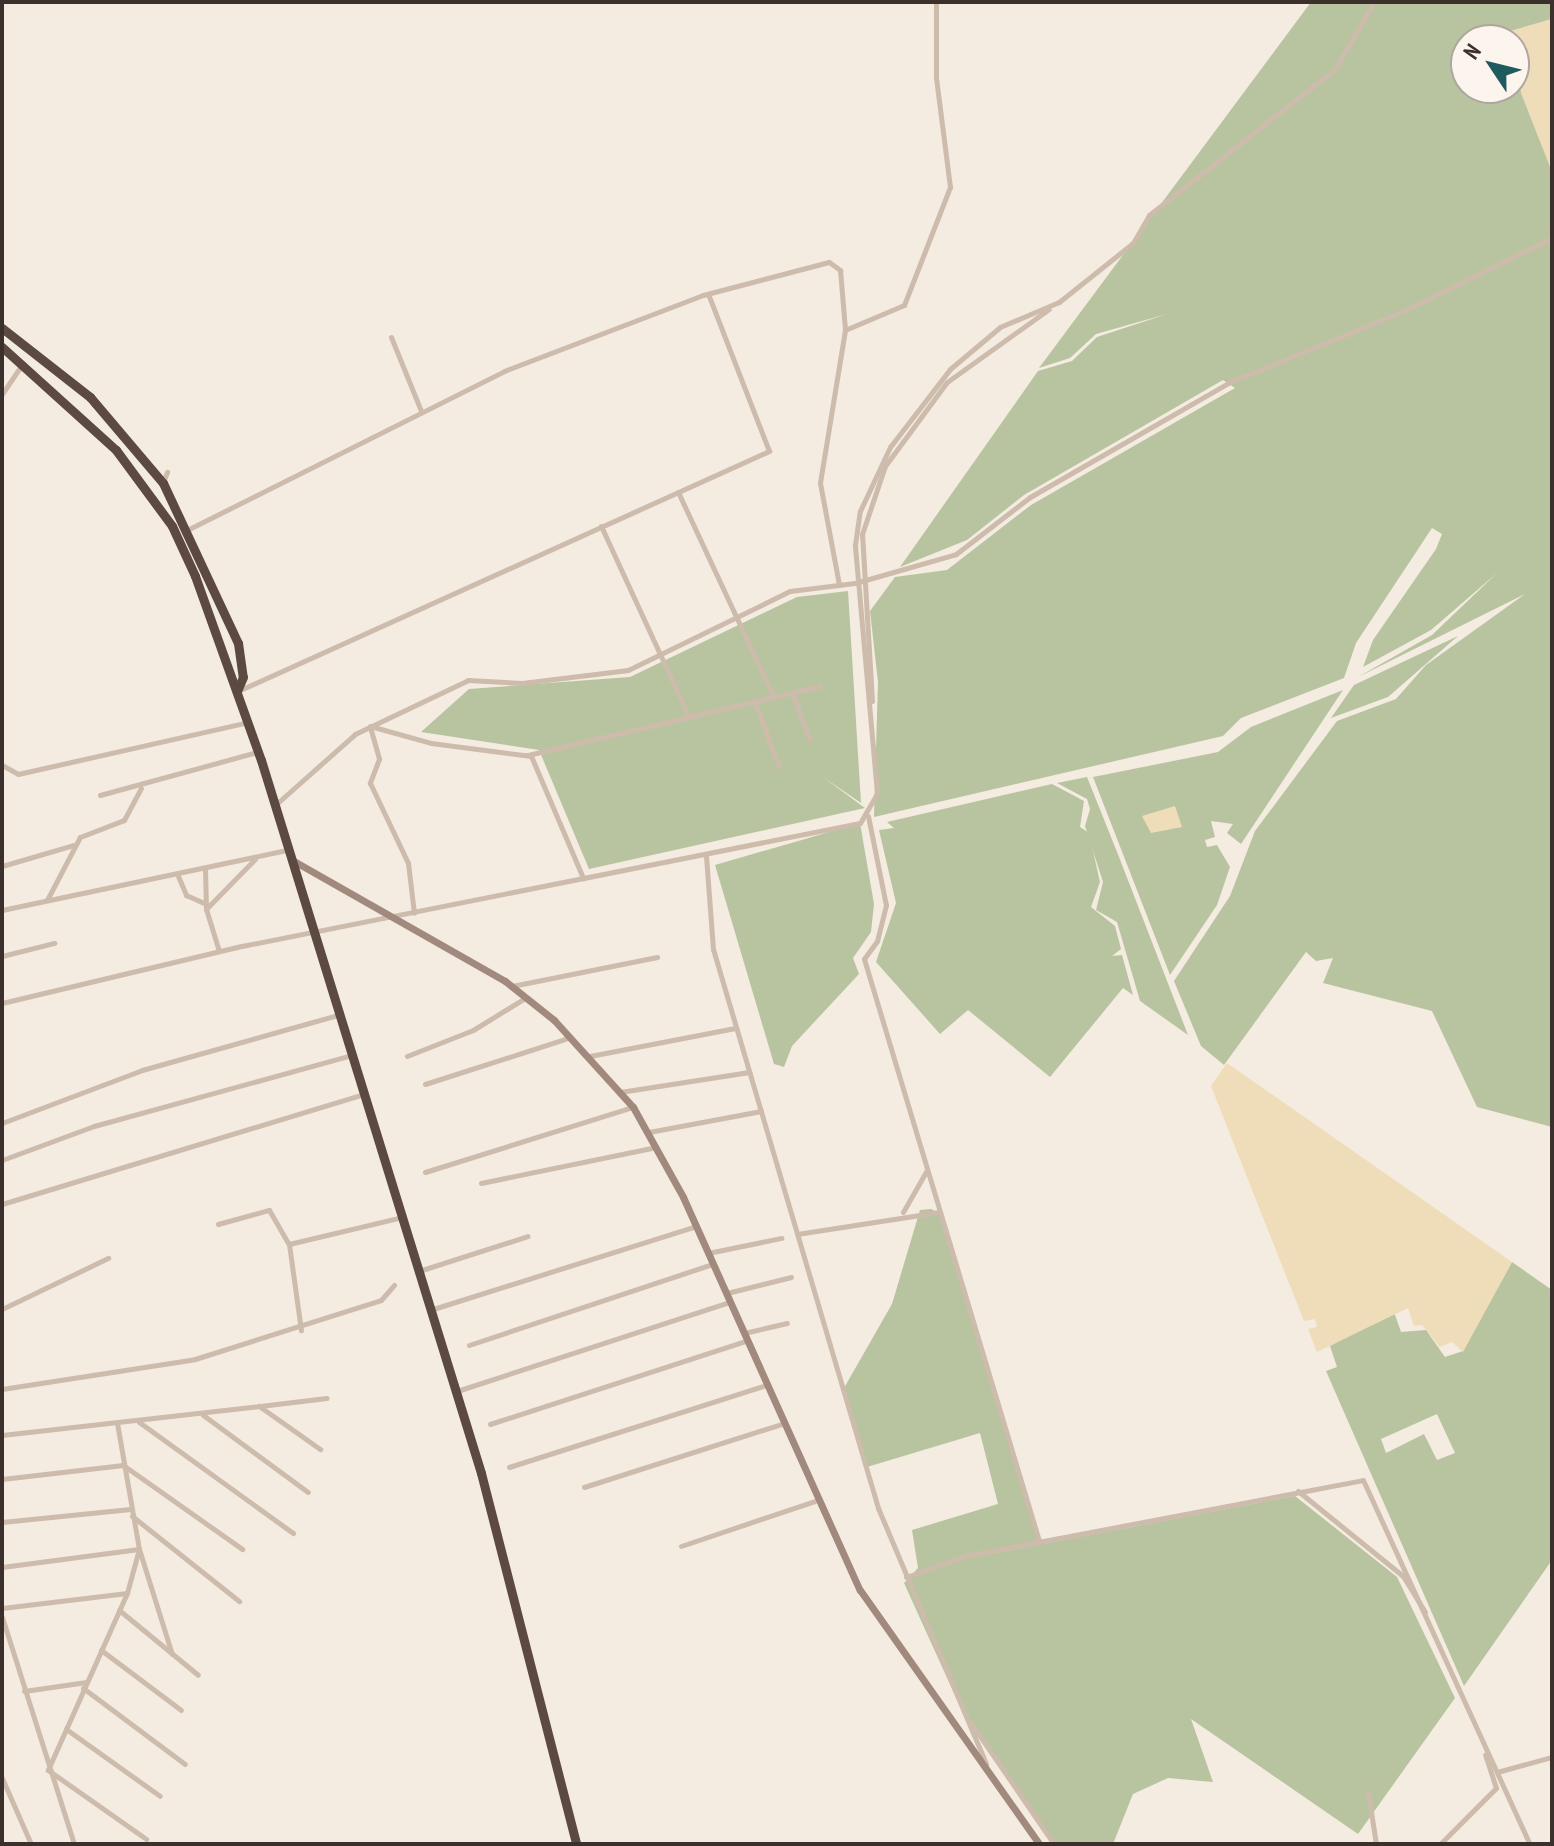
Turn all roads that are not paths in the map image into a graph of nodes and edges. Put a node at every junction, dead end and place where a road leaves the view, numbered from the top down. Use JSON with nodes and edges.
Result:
{"nodes":[{"id":1,"x":936,"y":2,"type":"edge"},
{"id":2,"x":1374,"y":2,"type":"edge"},
{"id":3,"x":1552,"y":238,"type":"edge"},
{"id":4,"x":708,"y":294,"type":"junction"},
{"id":5,"x":1059,"y":302,"type":"junction"},
{"id":6,"x":2,"y":328,"type":"edge"},
{"id":7,"x":845,"y":330,"type":"junction"},
{"id":8,"x":391,"y":337,"type":"dead end"},
{"id":9,"x":2,"y":347,"type":"edge"},
{"id":10,"x":23,"y":362,"type":"junction"},
{"id":11,"x":2,"y":394,"type":"edge"},
{"id":12,"x":421,"y":411,"type":"junction"},
{"id":13,"x":167,"y":472,"type":"dead end"},
{"id":14,"x":163,"y":483,"type":"junction"},
{"id":15,"x":678,"y":492,"type":"junction"},
{"id":16,"x":601,"y":526,"type":"junction"},
{"id":17,"x":189,"y":529,"type":"junction"},
{"id":18,"x":863,"y":581,"type":"junction"},
{"id":19,"x":855,"y":583,"type":"junction"},
{"id":20,"x":839,"y":585,"type":"junction"},
{"id":21,"x":739,"y":618,"type":"junction"},
{"id":22,"x":660,"y":652,"type":"junction"},
{"id":23,"x":820,"y":686,"type":"dead end"},
{"id":24,"x":237,"y":691,"type":"junction"},
{"id":25,"x":792,"y":693,"type":"junction"},
{"id":26,"x":774,"y":698,"type":"junction"},
{"id":27,"x":755,"y":703,"type":"junction"},
{"id":28,"x":871,"y":706,"type":"junction"},
{"id":29,"x":689,"y":717,"type":"junction"},
{"id":30,"x":248,"y":722,"type":"junction"},
{"id":31,"x":369,"y":726,"type":"junction"},
{"id":32,"x":810,"y":740,"type":"dead end"},
{"id":33,"x":258,"y":751,"type":"junction"},
{"id":34,"x":528,"y":755,"type":"junction"},
{"id":35,"x":2,"y":765,"type":"edge"},
{"id":36,"x":779,"y":767,"type":"dead end"},
{"id":37,"x":141,"y":788,"type":"junction"},
{"id":38,"x":100,"y":795,"type":"dead end"},
{"id":39,"x":274,"y":807,"type":"junction"},
{"id":40,"x":868,"y":816,"type":"junction"},
{"id":41,"x":76,"y":844,"type":"junction"},
{"id":42,"x":289,"y":855,"type":"junction"},
{"id":43,"x":706,"y":856,"type":"junction"},
{"id":44,"x":256,"y":858,"type":"junction"},
{"id":45,"x":2,"y":866,"type":"edge"},
{"id":46,"x":205,"y":868,"type":"junction"},
{"id":47,"x":178,"y":876,"type":"junction"},
{"id":48,"x":583,"y":878,"type":"junction"},
{"id":49,"x":46,"y":901,"type":"junction"},
{"id":50,"x":205,"y":906,"type":"junction"},
{"id":51,"x":2,"y":910,"type":"edge"},
{"id":52,"x":414,"y":913,"type":"junction"},
{"id":53,"x":395,"y":917,"type":"junction"},
{"id":54,"x":314,"y":935,"type":"junction"},
{"id":55,"x":54,"y":943,"type":"dead end"},
{"id":56,"x":219,"y":951,"type":"junction"},
{"id":57,"x":2,"y":956,"type":"edge"},
{"id":58,"x":657,"y":957,"type":"dead end"},
{"id":59,"x":511,"y":986,"type":"junction"},
{"id":60,"x":526,"y":997,"type":"junction"},
{"id":61,"x":2,"y":1003,"type":"edge"},
{"id":62,"x":338,"y":1015,"type":"junction"},
{"id":63,"x":736,"y":1028,"type":"junction"},
{"id":64,"x":571,"y":1037,"type":"junction"},
{"id":65,"x":351,"y":1055,"type":"junction"},
{"id":66,"x":407,"y":1056,"type":"dead end"},
{"id":67,"x":590,"y":1056,"type":"junction"},
{"id":68,"x":750,"y":1072,"type":"junction"},
{"id":69,"x":425,"y":1084,"type":"dead end"},
{"id":70,"x":620,"y":1092,"type":"junction"},
{"id":71,"x":363,"y":1094,"type":"junction"},
{"id":72,"x":633,"y":1107,"type":"junction"},
{"id":73,"x":761,"y":1111,"type":"junction"},
{"id":74,"x":2,"y":1123,"type":"edge"},
{"id":75,"x":649,"y":1132,"type":"junction"},
{"id":76,"x":657,"y":1146,"type":"junction"},
{"id":77,"x":2,"y":1160,"type":"edge"},
{"id":78,"x":927,"y":1169,"type":"junction"},
{"id":79,"x":425,"y":1172,"type":"dead end"},
{"id":80,"x":481,"y":1183,"type":"dead end"},
{"id":81,"x":2,"y":1204,"type":"edge"},
{"id":82,"x":939,"y":1213,"type":"junction"},
{"id":83,"x":901,"y":1214,"type":"junction"},
{"id":84,"x":402,"y":1217,"type":"junction"},
{"id":85,"x":218,"y":1224,"type":"dead end"},
{"id":86,"x":696,"y":1226,"type":"junction"},
{"id":87,"x":797,"y":1234,"type":"junction"},
{"id":88,"x":528,"y":1236,"type":"dead end"},
{"id":89,"x":781,"y":1238,"type":"dead end"},
{"id":90,"x":289,"y":1244,"type":"junction"},
{"id":91,"x":708,"y":1253,"type":"junction"},
{"id":92,"x":108,"y":1258,"type":"dead end"},
{"id":93,"x":713,"y":1264,"type":"junction"},
{"id":94,"x":418,"y":1271,"type":"junction"},
{"id":95,"x":791,"y":1277,"type":"dead end"},
{"id":96,"x":394,"y":1285,"type":"dead end"},
{"id":97,"x":726,"y":1294,"type":"junction"},
{"id":98,"x":730,"y":1302,"type":"junction"},
{"id":99,"x":2,"y":1309,"type":"edge"},
{"id":100,"x":430,"y":1310,"type":"junction"},
{"id":101,"x":787,"y":1323,"type":"dead end"},
{"id":102,"x":301,"y":1330,"type":"junction"},
{"id":103,"x":745,"y":1337,"type":"junction"},
{"id":104,"x":469,"y":1345,"type":"dead end"},
{"id":105,"x":766,"y":1385,"type":"junction"},
{"id":106,"x":2,"y":1389,"type":"edge"},
{"id":107,"x":456,"y":1391,"type":"junction"},
{"id":108,"x":327,"y":1398,"type":"dead end"},
{"id":109,"x":259,"y":1406,"type":"junction"},
{"id":110,"x":202,"y":1414,"type":"junction"},
{"id":111,"x":138,"y":1421,"type":"junction"},
{"id":112,"x":117,"y":1423,"type":"junction"},
{"id":113,"x":490,"y":1424,"type":"dead end"},
{"id":114,"x":781,"y":1424,"type":"junction"},
{"id":115,"x":2,"y":1435,"type":"edge"},
{"id":116,"x":320,"y":1449,"type":"dead end"},
{"id":117,"x":123,"y":1465,"type":"junction"},
{"id":118,"x":509,"y":1467,"type":"dead end"},
{"id":119,"x":2,"y":1479,"type":"edge"},
{"id":120,"x":584,"y":1487,"type":"dead end"},
{"id":121,"x":1297,"y":1491,"type":"junction"},
{"id":122,"x":308,"y":1492,"type":"dead end"},
{"id":123,"x":815,"y":1501,"type":"junction"},
{"id":124,"x":130,"y":1512,"type":"junction"},
{"id":125,"x":2,"y":1522,"type":"edge"},
{"id":126,"x":293,"y":1533,"type":"dead end"},
{"id":127,"x":1039,"y":1541,"type":"junction"},
{"id":128,"x":681,"y":1546,"type":"dead end"},
{"id":129,"x":139,"y":1549,"type":"junction"},
{"id":130,"x":242,"y":1549,"type":"dead end"},
{"id":131,"x":2,"y":1567,"type":"edge"},
{"id":132,"x":906,"y":1577,"type":"junction"},
{"id":133,"x":127,"y":1593,"type":"junction"},
{"id":134,"x":239,"y":1601,"type":"dead end"},
{"id":135,"x":2,"y":1608,"type":"edge"},
{"id":136,"x":119,"y":1610,"type":"junction"},
{"id":137,"x":2,"y":1619,"type":"edge"},
{"id":138,"x":1436,"y":1633,"type":"junction"},
{"id":139,"x":101,"y":1650,"type":"junction"},
{"id":140,"x":172,"y":1654,"type":"junction"},
{"id":141,"x":198,"y":1675,"type":"dead end"},
{"id":142,"x":85,"y":1685,"type":"junction"},
{"id":143,"x":24,"y":1691,"type":"junction"},
{"id":144,"x":181,"y":1710,"type":"dead end"},
{"id":145,"x":963,"y":1713,"type":"junction"},
{"id":146,"x":66,"y":1729,"type":"junction"},
{"id":147,"x":1482,"y":1744,"type":"junction"},
{"id":148,"x":1552,"y":1757,"type":"edge"},
{"id":149,"x":185,"y":1764,"type":"dead end"},
{"id":150,"x":48,"y":1770,"type":"junction"},
{"id":151,"x":1497,"y":1772,"type":"junction"},
{"id":152,"x":2,"y":1778,"type":"edge"},
{"id":153,"x":994,"y":1783,"type":"junction"},
{"id":154,"x":1368,"y":1792,"type":"dead end"},
{"id":155,"x":160,"y":1796,"type":"dead end"},
{"id":156,"x":146,"y":1839,"type":"dead end"},
{"id":157,"x":73,"y":1841,"type":"dead end"},
{"id":158,"x":31,"y":1844,"type":"edge"},
{"id":159,"x":576,"y":1844,"type":"edge"},
{"id":160,"x":1039,"y":1844,"type":"edge"},
{"id":161,"x":1054,"y":1844,"type":"edge"},
{"id":162,"x":1376,"y":1844,"type":"edge"},
{"id":163,"x":1440,"y":1844,"type":"edge"},
{"id":164,"x":1530,"y":1844,"type":"edge"}],
"edges":[{"from":1,"to":7,"type":"street"},
{"from":2,"to":5,"type":"street"},
{"from":3,"to":18,"type":"street"},
{"from":4,"to":7,"type":"street"},
{"from":4,"to":12,"type":"street"},
{"from":4,"to":15,"type":"street"},
{"from":5,"to":18,"type":"street"},
{"from":5,"to":19,"type":"street"},
{"from":6,"to":14,"type":"highway"},
{"from":7,"to":20,"type":"street"},
{"from":8,"to":12,"type":"street"},
{"from":9,"to":10,"type":"highway"},
{"from":10,"to":11,"type":"street"},
{"from":10,"to":24,"type":"highway"},
{"from":12,"to":17,"type":"street"},
{"from":13,"to":14,"type":"street"},
{"from":14,"to":17,"type":"highway"},
{"from":15,"to":16,"type":"street"},
{"from":15,"to":21,"type":"street"},
{"from":16,"to":22,"type":"street"},
{"from":16,"to":24,"type":"street"},
{"from":17,"to":24,"type":"highway"},
{"from":18,"to":19,"type":"street"},
{"from":18,"to":28,"type":"street"},
{"from":19,"to":20,"type":"street"},
{"from":19,"to":28,"type":"street"},
{"from":20,"to":21,"type":"street"},
{"from":21,"to":22,"type":"street"},
{"from":21,"to":26,"type":"street"},
{"from":22,"to":29,"type":"street"},
{"from":22,"to":31,"type":"street"},
{"from":23,"to":25,"type":"street"},
{"from":24,"to":30,"type":"highway"},
{"from":25,"to":26,"type":"street"},
{"from":25,"to":32,"type":"street"},
{"from":26,"to":27,"type":"street"},
{"from":27,"to":29,"type":"street"},
{"from":27,"to":36,"type":"street"},
{"from":28,"to":40,"type":"street"},
{"from":29,"to":34,"type":"street"},
{"from":30,"to":33,"type":"highway"},
{"from":30,"to":35,"type":"street"},
{"from":31,"to":34,"type":"street"},
{"from":31,"to":39,"type":"street"},
{"from":31,"to":52,"type":"street"},
{"from":33,"to":37,"type":"street"},
{"from":33,"to":39,"type":"highway"},
{"from":34,"to":48,"type":"street"},
{"from":37,"to":38,"type":"street"},
{"from":37,"to":41,"type":"street"},
{"from":39,"to":42,"type":"highway"},
{"from":40,"to":43,"type":"street"},
{"from":40,"to":78,"type":"street"},
{"from":41,"to":45,"type":"street"},
{"from":41,"to":49,"type":"street"},
{"from":42,"to":44,"type":"street"},
{"from":42,"to":53,"type":"street"},
{"from":42,"to":54,"type":"highway"},
{"from":43,"to":48,"type":"street"},
{"from":43,"to":63,"type":"street"},
{"from":44,"to":46,"type":"street"},
{"from":44,"to":50,"type":"street"},
{"from":46,"to":47,"type":"street"},
{"from":46,"to":50,"type":"street"},
{"from":47,"to":49,"type":"street"},
{"from":47,"to":50,"type":"street"},
{"from":48,"to":52,"type":"street"},
{"from":49,"to":51,"type":"street"},
{"from":50,"to":56,"type":"street"},
{"from":52,"to":53,"type":"street"},
{"from":53,"to":54,"type":"street"},
{"from":53,"to":59,"type":"street"},
{"from":54,"to":56,"type":"street"},
{"from":54,"to":62,"type":"highway"},
{"from":55,"to":57,"type":"street"},
{"from":56,"to":61,"type":"street"},
{"from":58,"to":59,"type":"street"},
{"from":59,"to":60,"type":"street"},
{"from":60,"to":64,"type":"street"},
{"from":60,"to":66,"type":"street"},
{"from":62,"to":65,"type":"highway"},
{"from":62,"to":74,"type":"street"},
{"from":63,"to":67,"type":"street"},
{"from":63,"to":68,"type":"street"},
{"from":64,"to":67,"type":"street"},
{"from":64,"to":69,"type":"street"},
{"from":65,"to":71,"type":"highway"},
{"from":65,"to":77,"type":"street"},
{"from":67,"to":70,"type":"street"},
{"from":68,"to":70,"type":"street"},
{"from":68,"to":73,"type":"street"},
{"from":70,"to":72,"type":"street"},
{"from":71,"to":81,"type":"street"},
{"from":71,"to":84,"type":"highway"},
{"from":72,"to":75,"type":"street"},
{"from":72,"to":79,"type":"street"},
{"from":73,"to":75,"type":"street"},
{"from":73,"to":87,"type":"street"},
{"from":75,"to":76,"type":"street"},
{"from":76,"to":80,"type":"street"},
{"from":76,"to":86,"type":"street"},
{"from":78,"to":82,"type":"street"},
{"from":78,"to":83,"type":"street"},
{"from":82,"to":83,"type":"street"},
{"from":82,"to":127,"type":"street"},
{"from":83,"to":87,"type":"street"},
{"from":84,"to":90,"type":"street"},
{"from":84,"to":94,"type":"highway"},
{"from":85,"to":90,"type":"street"},
{"from":86,"to":91,"type":"street"},
{"from":86,"to":100,"type":"street"},
{"from":87,"to":132,"type":"street"},
{"from":88,"to":94,"type":"street"},
{"from":89,"to":91,"type":"street"},
{"from":90,"to":102,"type":"street"},
{"from":91,"to":93,"type":"street"},
{"from":92,"to":99,"type":"street"},
{"from":93,"to":97,"type":"street"},
{"from":93,"to":104,"type":"street"},
{"from":94,"to":100,"type":"highway"},
{"from":95,"to":97,"type":"street"},
{"from":96,"to":102,"type":"street"},
{"from":97,"to":98,"type":"street"},
{"from":98,"to":103,"type":"street"},
{"from":98,"to":107,"type":"street"},
{"from":100,"to":107,"type":"highway"},
{"from":101,"to":103,"type":"street"},
{"from":102,"to":106,"type":"street"},
{"from":103,"to":105,"type":"street"},
{"from":103,"to":113,"type":"street"},
{"from":105,"to":114,"type":"street"},
{"from":105,"to":118,"type":"street"},
{"from":107,"to":159,"type":"highway"},
{"from":108,"to":109,"type":"street"},
{"from":109,"to":110,"type":"street"},
{"from":109,"to":116,"type":"street"},
{"from":110,"to":111,"type":"street"},
{"from":110,"to":122,"type":"street"},
{"from":111,"to":112,"type":"street"},
{"from":111,"to":126,"type":"street"},
{"from":112,"to":115,"type":"street"},
{"from":112,"to":117,"type":"street"},
{"from":114,"to":120,"type":"street"},
{"from":114,"to":123,"type":"street"},
{"from":117,"to":119,"type":"street"},
{"from":117,"to":124,"type":"street"},
{"from":117,"to":130,"type":"street"},
{"from":121,"to":127,"type":"street"},
{"from":121,"to":138,"type":"street"},
{"from":121,"to":138,"type":"street"},
{"from":123,"to":128,"type":"street"},
{"from":123,"to":153,"type":"street"},
{"from":124,"to":125,"type":"street"},
{"from":124,"to":129,"type":"street"},
{"from":124,"to":134,"type":"street"},
{"from":127,"to":132,"type":"street"},
{"from":129,"to":131,"type":"street"},
{"from":129,"to":133,"type":"street"},
{"from":129,"to":140,"type":"street"},
{"from":132,"to":145,"type":"street"},
{"from":133,"to":135,"type":"street"},
{"from":133,"to":136,"type":"street"},
{"from":136,"to":139,"type":"street"},
{"from":136,"to":140,"type":"street"},
{"from":137,"to":143,"type":"street"},
{"from":138,"to":147,"type":"street"},
{"from":139,"to":142,"type":"street"},
{"from":139,"to":144,"type":"street"},
{"from":140,"to":141,"type":"street"},
{"from":142,"to":143,"type":"street"},
{"from":142,"to":146,"type":"street"},
{"from":142,"to":149,"type":"street"},
{"from":143,"to":150,"type":"street"},
{"from":145,"to":153,"type":"street"},
{"from":145,"to":161,"type":"street"},
{"from":146,"to":150,"type":"street"},
{"from":146,"to":155,"type":"street"},
{"from":147,"to":151,"type":"street"},
{"from":147,"to":163,"type":"street"},
{"from":148,"to":151,"type":"street"},
{"from":150,"to":156,"type":"street"},
{"from":150,"to":157,"type":"street"},
{"from":151,"to":164,"type":"street"},
{"from":152,"to":158,"type":"street"},
{"from":153,"to":160,"type":"street"},
{"from":154,"to":162,"type":"street"}]}
